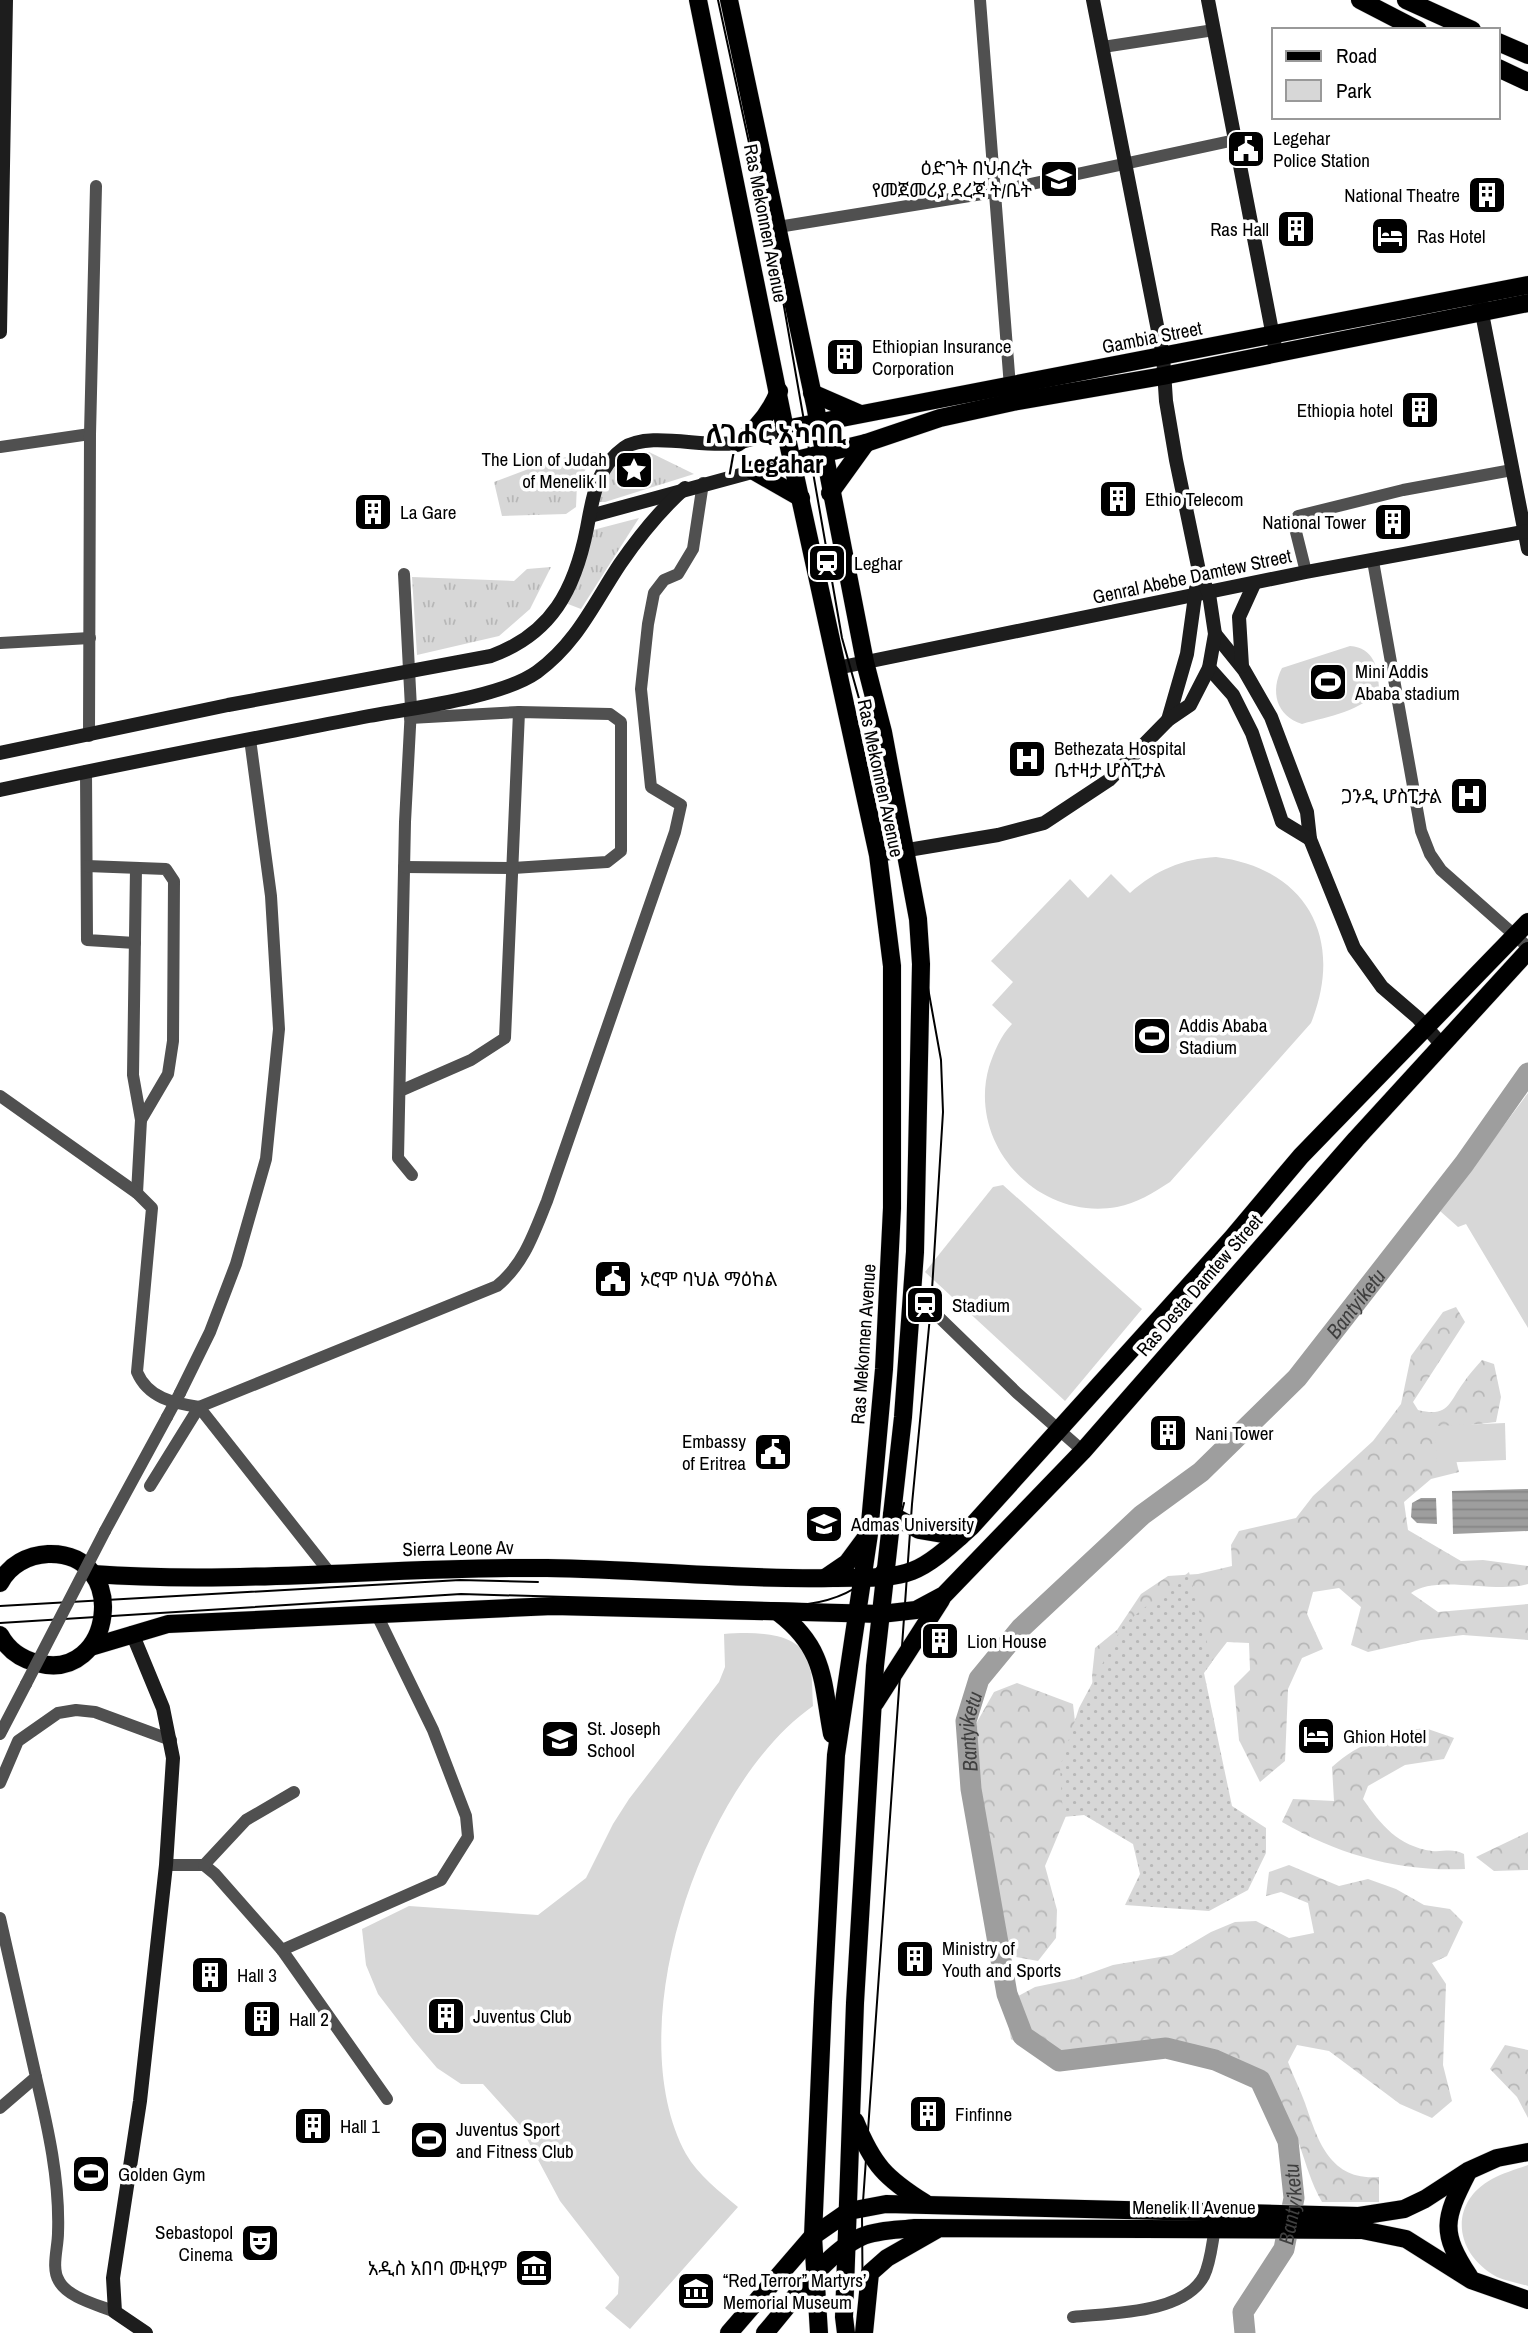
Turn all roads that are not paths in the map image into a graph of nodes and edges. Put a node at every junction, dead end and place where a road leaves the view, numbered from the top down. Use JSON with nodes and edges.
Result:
{"nodes":[{"id":1,"x":6,"y":0,"type":"edge"},
{"id":2,"x":698,"y":0,"type":"edge"},
{"id":3,"x":729,"y":0,"type":"edge"},
{"id":4,"x":980,"y":0,"type":"edge"},
{"id":5,"x":1093,"y":0,"type":"edge"},
{"id":6,"x":1208,"y":0,"type":"edge"},
{"id":7,"x":1360,"y":0,"type":"edge"},
{"id":8,"x":1406,"y":0,"type":"edge"},
{"id":9,"x":1414,"y":28,"type":"edge"},
{"id":10,"x":1468,"y":28,"type":"edge"},
{"id":11,"x":1214,"y":30,"type":"junction"},
{"id":12,"x":1500,"y":43,"type":"edge"},
{"id":13,"x":1103,"y":47,"type":"junction"},
{"id":14,"x":1528,"y":55,"type":"edge"},
{"id":15,"x":1500,"y":69,"type":"edge"},
{"id":16,"x":1528,"y":82,"type":"edge"},
{"id":17,"x":2,"y":104,"type":"edge"},
{"id":18,"x":1235,"y":140,"type":"junction"},
{"id":19,"x":3,"y":145,"type":"edge"},
{"id":20,"x":1125,"y":163,"type":"junction"},
{"id":21,"x":96,"y":186,"type":"dead end"},
{"id":22,"x":994,"y":192,"type":"junction"},
{"id":23,"x":778,"y":227,"type":"junction"},
{"id":24,"x":1528,"y":285,"type":"edge"},
{"id":25,"x":1478,"y":294,"type":"junction"},
{"id":26,"x":1528,"y":303,"type":"edge"},
{"id":27,"x":1482,"y":313,"type":"junction"},
{"id":28,"x":0,"y":332,"type":"edge"},
{"id":29,"x":1272,"y":334,"type":"junction"},
{"id":30,"x":1276,"y":352,"type":"junction"},
{"id":31,"x":1163,"y":356,"type":"junction"},
{"id":32,"x":1163,"y":376,"type":"junction"},
{"id":33,"x":1010,"y":387,"type":"junction"},
{"id":34,"x":779,"y":391,"type":"junction"},
{"id":35,"x":813,"y":393,"type":"junction"},
{"id":36,"x":858,"y":413,"type":"junction"},
{"id":37,"x":818,"y":420,"type":"junction"},
{"id":38,"x":785,"y":429,"type":"junction"},
{"id":39,"x":90,"y":434,"type":"junction"},
{"id":40,"x":737,"y":443,"type":"junction"},
{"id":41,"x":866,"y":443,"type":"junction"},
{"id":42,"x":0,"y":447,"type":"edge"},
{"id":43,"x":823,"y":453,"type":"junction"},
{"id":44,"x":792,"y":461,"type":"junction"},
{"id":45,"x":752,"y":470,"type":"junction"},
{"id":46,"x":1512,"y":470,"type":"junction"},
{"id":47,"x":703,"y":483,"type":"junction"},
{"id":48,"x":685,"y":488,"type":"junction"},
{"id":49,"x":830,"y":493,"type":"junction"},
{"id":50,"x":801,"y":498,"type":"junction"},
{"id":51,"x":590,"y":516,"type":"junction"},
{"id":52,"x":1526,"y":531,"type":"edge"},
{"id":53,"x":1528,"y":549,"type":"edge"},
{"id":54,"x":1373,"y":561,"type":"junction"},
{"id":55,"x":1306,"y":572,"type":"junction"},
{"id":56,"x":404,"y":574,"type":"dead end"},
{"id":57,"x":1254,"y":584,"type":"junction"},
{"id":58,"x":1202,"y":595,"type":"junction"},
{"id":59,"x":1214,"y":634,"type":"junction"},
{"id":60,"x":90,"y":638,"type":"junction"},
{"id":61,"x":0,"y":643,"type":"edge"},
{"id":62,"x":865,"y":662,"type":"junction"},
{"id":63,"x":836,"y":668,"type":"junction"},
{"id":64,"x":1209,"y":668,"type":"junction"},
{"id":65,"x":1244,"y":670,"type":"junction"},
{"id":66,"x":411,"y":672,"type":"junction"},
{"id":67,"x":519,"y":712,"type":"junction"},
{"id":68,"x":411,"y":713,"type":"junction"},
{"id":69,"x":1168,"y":720,"type":"junction"},
{"id":70,"x":89,"y":736,"type":"junction"},
{"id":71,"x":250,"y":739,"type":"junction"},
{"id":72,"x":0,"y":753,"type":"edge"},
{"id":73,"x":86,"y":771,"type":"junction"},
{"id":74,"x":0,"y":790,"type":"edge"},
{"id":75,"x":1310,"y":839,"type":"junction"},
{"id":76,"x":906,"y":849,"type":"junction"},
{"id":77,"x":878,"y":855,"type":"junction"},
{"id":78,"x":87,"y":866,"type":"junction"},
{"id":79,"x":404,"y":867,"type":"junction"},
{"id":80,"x":136,"y":868,"type":"junction"},
{"id":81,"x":513,"y":868,"type":"junction"},
{"id":82,"x":1525,"y":939,"type":"edge"},
{"id":83,"x":135,"y":943,"type":"junction"},
{"id":84,"x":1427,"y":1028,"type":"junction"},
{"id":85,"x":1443,"y":1046,"type":"junction"},
{"id":86,"x":400,"y":1091,"type":"junction"},
{"id":87,"x":0,"y":1096,"type":"edge"},
{"id":88,"x":141,"y":1120,"type":"junction"},
{"id":89,"x":412,"y":1175,"type":"dead end"},
{"id":90,"x":137,"y":1193,"type":"junction"},
{"id":91,"x":912,"y":1291,"type":"junction"},
{"id":92,"x":200,"y":1407,"type":"junction"},
{"id":93,"x":1059,"y":1430,"type":"junction"},
{"id":94,"x":1083,"y":1451,"type":"junction"},
{"id":95,"x":150,"y":1486,"type":"dead end"},
{"id":96,"x":892,"y":1515,"type":"junction"},
{"id":97,"x":869,"y":1534,"type":"junction"},
{"id":98,"x":960,"y":1537,"type":"junction"},
{"id":99,"x":330,"y":1573,"type":"junction"},
{"id":100,"x":93,"y":1574,"type":"junction"},
{"id":101,"x":886,"y":1575,"type":"junction"},
{"id":102,"x":863,"y":1577,"type":"junction"},
{"id":103,"x":825,"y":1578,"type":"junction"},
{"id":104,"x":1,"y":1579,"type":"edge"},
{"id":105,"x":944,"y":1595,"type":"junction"},
{"id":106,"x":376,"y":1613,"type":"junction"},
{"id":107,"x":779,"y":1613,"type":"junction"},
{"id":108,"x":881,"y":1614,"type":"junction"},
{"id":109,"x":859,"y":1615,"type":"junction"},
{"id":110,"x":132,"y":1633,"type":"junction"},
{"id":111,"x":2,"y":1641,"type":"edge"},
{"id":112,"x":91,"y":1647,"type":"junction"},
{"id":113,"x":873,"y":1706,"type":"junction"},
{"id":114,"x":0,"y":1734,"type":"edge"},
{"id":115,"x":171,"y":1740,"type":"junction"},
{"id":116,"x":836,"y":1755,"type":"junction"},
{"id":117,"x":0,"y":1783,"type":"edge"},
{"id":118,"x":294,"y":1792,"type":"dead end"},
{"id":119,"x":166,"y":1865,"type":"junction"},
{"id":120,"x":204,"y":1865,"type":"junction"},
{"id":121,"x":0,"y":1917,"type":"edge"},
{"id":122,"x":282,"y":1950,"type":"junction"},
{"id":123,"x":36,"y":2077,"type":"junction"},
{"id":124,"x":387,"y":2099,"type":"dead end"},
{"id":125,"x":0,"y":2108,"type":"edge"},
{"id":126,"x":851,"y":2113,"type":"junction"},
{"id":127,"x":1528,"y":2152,"type":"edge"},
{"id":128,"x":1468,"y":2171,"type":"junction"},
{"id":129,"x":928,"y":2205,"type":"junction"},
{"id":130,"x":849,"y":2211,"type":"junction"},
{"id":131,"x":1329,"y":2222,"type":"junction"},
{"id":132,"x":1222,"y":2223,"type":"junction"},
{"id":133,"x":938,"y":2229,"type":"junction"},
{"id":134,"x":813,"y":2236,"type":"junction"},
{"id":135,"x":848,"y":2245,"type":"junction"},
{"id":136,"x":814,"y":2276,"type":"junction"},
{"id":137,"x":1471,"y":2280,"type":"junction"},
{"id":138,"x":1528,"y":2300,"type":"edge"},
{"id":139,"x":115,"y":2312,"type":"junction"},
{"id":140,"x":1073,"y":2317,"type":"dead end"},
{"id":141,"x":146,"y":2333,"type":"edge"},
{"id":142,"x":729,"y":2333,"type":"edge"},
{"id":143,"x":765,"y":2333,"type":"edge"},
{"id":144,"x":819,"y":2333,"type":"edge"},
{"id":145,"x":846,"y":2333,"type":"edge"},
{"id":146,"x":864,"y":2333,"type":"edge"}],
"edges":[{"from":1,"to":17,"type":"main road"},
{"from":2,"to":34,"type":"main road","name":"Ras Mekonnen Avenue"},
{"from":3,"to":23,"type":"main road","name":"Ras Mekonnen Avenue"},
{"from":4,"to":22,"type":"street"},
{"from":5,"to":13,"type":"main road"},
{"from":6,"to":11,"type":"main road"},
{"from":7,"to":9,"type":"main road"},
{"from":8,"to":10,"type":"main road"},
{"from":11,"to":13,"type":"street"},
{"from":11,"to":18,"type":"main road"},
{"from":12,"to":14,"type":"main road"},
{"from":13,"to":20,"type":"main road"},
{"from":15,"to":16,"type":"main road"},
{"from":17,"to":19,"type":"main road"},
{"from":18,"to":20,"type":"street"},
{"from":18,"to":29,"type":"main road"},
{"from":19,"to":28,"type":"main road"},
{"from":20,"to":22,"type":"street"},
{"from":20,"to":31,"type":"main road"},
{"from":21,"to":39,"type":"street"},
{"from":22,"to":23,"type":"street"},
{"from":22,"to":33,"type":"street"},
{"from":23,"to":35,"type":"main road","name":"Ras Mekonnen Avenue"},
{"from":24,"to":25,"type":"main road","name":"Gambia Street"},
{"from":25,"to":27,"type":"main road"},
{"from":25,"to":29,"type":"main road","name":"Gambia Street"},
{"from":26,"to":27,"type":"main road","name":"Gambia Street"},
{"from":27,"to":30,"type":"main road","name":"Gambia Street"},
{"from":27,"to":46,"type":"main road"},
{"from":29,"to":30,"type":"main road"},
{"from":29,"to":31,"type":"main road","name":"Gambia Street"},
{"from":30,"to":32,"type":"main road","name":"Gambia Street"},
{"from":31,"to":32,"type":"main road"},
{"from":31,"to":33,"type":"main road","name":"Gambia Street"},
{"from":32,"to":41,"type":"main road","name":"Gambia Street"},
{"from":32,"to":58,"type":"main road"},
{"from":33,"to":36,"type":"main road","name":"Gambia Street"},
{"from":34,"to":38,"type":"main road","name":"Ras Mekonnen Avenue"},
{"from":34,"to":40,"type":"main road"},
{"from":35,"to":36,"type":"main road"},
{"from":35,"to":37,"type":"main road","name":"Ras Mekonnen Avenue"},
{"from":36,"to":37,"type":"main road","name":"Gambia Street"},
{"from":37,"to":38,"type":"main road","name":"Gambia Street"},
{"from":37,"to":43,"type":"main road","name":"Ras Mekonnen Avenue"},
{"from":38,"to":40,"type":"main road"},
{"from":38,"to":44,"type":"main road","name":"Ras Mekonnen Avenue"},
{"from":39,"to":42,"type":"street"},
{"from":39,"to":60,"type":"street"},
{"from":40,"to":51,"type":"main road"},
{"from":41,"to":43,"type":"main road","name":"Gambia Street"},
{"from":41,"to":49,"type":"main road"},
{"from":43,"to":44,"type":"main road","name":"Gambia Street"},
{"from":43,"to":49,"type":"main road","name":"Ras Mekonnen Avenue"},
{"from":44,"to":45,"type":"main road"},
{"from":44,"to":50,"type":"main road","name":"Ras Mekonnen Avenue"},
{"from":45,"to":47,"type":"main road"},
{"from":45,"to":50,"type":"main road"},
{"from":46,"to":52,"type":"main road"},
{"from":46,"to":55,"type":"street"},
{"from":47,"to":48,"type":"main road"},
{"from":47,"to":92,"type":"street"},
{"from":48,"to":51,"type":"main road"},
{"from":48,"to":68,"type":"main road"},
{"from":49,"to":62,"type":"main road","name":"Ras Mekonnen Avenue"},
{"from":50,"to":63,"type":"main road","name":"Ras Mekonnen Avenue"},
{"from":51,"to":66,"type":"main road"},
{"from":52,"to":53,"type":"main road"},
{"from":52,"to":54,"type":"main road","name":"Genral Abebe Damtew Street"},
{"from":54,"to":55,"type":"main road","name":"Genral Abebe Damtew Street"},
{"from":54,"to":82,"type":"street"},
{"from":55,"to":57,"type":"main road","name":"Genral Abebe Damtew Street"},
{"from":56,"to":66,"type":"street"},
{"from":57,"to":58,"type":"main road","name":"Genral Abebe Damtew Street"},
{"from":57,"to":65,"type":"main road"},
{"from":58,"to":59,"type":"main road"},
{"from":58,"to":62,"type":"main road","name":"Genral Abebe Damtew Street"},
{"from":58,"to":69,"type":"main road"},
{"from":59,"to":64,"type":"main road"},
{"from":59,"to":65,"type":"main road"},
{"from":60,"to":61,"type":"street"},
{"from":60,"to":70,"type":"street"},
{"from":62,"to":63,"type":"main road","name":"Genral Abebe Damtew Street"},
{"from":62,"to":76,"type":"main road","name":"Ras Mekonnen Avenue"},
{"from":63,"to":77,"type":"main road","name":"Ras Mekonnen Avenue"},
{"from":64,"to":69,"type":"main road"},
{"from":64,"to":75,"type":"main road"},
{"from":65,"to":75,"type":"main road"},
{"from":66,"to":68,"type":"street"},
{"from":66,"to":70,"type":"main road"},
{"from":67,"to":68,"type":"street"},
{"from":67,"to":81,"type":"street"},
{"from":67,"to":81,"type":"street"},
{"from":68,"to":71,"type":"main road"},
{"from":68,"to":79,"type":"street"},
{"from":69,"to":76,"type":"main road"},
{"from":70,"to":72,"type":"main road"},
{"from":71,"to":73,"type":"main road"},
{"from":71,"to":114,"type":"street","bridge":true},
{"from":73,"to":74,"type":"main road"},
{"from":73,"to":78,"type":"street"},
{"from":75,"to":84,"type":"main road"},
{"from":76,"to":77,"type":"main road"},
{"from":76,"to":91,"type":"main road","name":"Ras Mekonnen Avenue"},
{"from":77,"to":97,"type":"main road","name":"Ras Mekonnen Avenue"},
{"from":78,"to":80,"type":"street"},
{"from":78,"to":83,"type":"street"},
{"from":79,"to":81,"type":"street"},
{"from":79,"to":86,"type":"street"},
{"from":80,"to":83,"type":"street"},
{"from":80,"to":88,"type":"street"},
{"from":81,"to":86,"type":"street"},
{"from":82,"to":84,"type":"main road","name":"Ras Desta Damtew Street"},
{"from":82,"to":85,"type":"main road","name":"Ras Desta Damtew Street"},
{"from":83,"to":88,"type":"street"},
{"from":84,"to":85,"type":"main road"},
{"from":84,"to":93,"type":"main road","name":"Ras Desta Damtew Street"},
{"from":85,"to":94,"type":"main road","name":"Ras Desta Damtew Street"},
{"from":86,"to":89,"type":"street"},
{"from":87,"to":90,"type":"street"},
{"from":88,"to":90,"type":"street"},
{"from":90,"to":92,"type":"street"},
{"from":91,"to":93,"type":"street"},
{"from":91,"to":96,"type":"main road","name":"Ras Mekonnen Avenue"},
{"from":92,"to":95,"type":"street"},
{"from":92,"to":99,"type":"street"},
{"from":93,"to":94,"type":"street"},
{"from":93,"to":98,"type":"main road","name":"Ras Desta Damtew Street"},
{"from":94,"to":105,"type":"main road","name":"Ras Desta Damtew Street"},
{"from":96,"to":98,"type":"main road"},
{"from":96,"to":101,"type":"main road","name":"Ras Mekonnen Avenue"},
{"from":97,"to":102,"type":"main road","name":"Ras Mekonnen Avenue"},
{"from":97,"to":103,"type":"main road"},
{"from":98,"to":101,"type":"main road","name":"Ras Desta Damtew Street"},
{"from":99,"to":100,"type":"main road","name":"Sierra Leone Av"},
{"from":99,"to":103,"type":"main road","name":"Sierra Leone Av"},
{"from":100,"to":104,"type":"main road"},
{"from":100,"to":112,"type":"main road"},
{"from":101,"to":102,"type":"main road","name":"Ras Desta Damtew Street"},
{"from":101,"to":108,"type":"main road","name":"Ras Mekonnen Avenue"},
{"from":102,"to":103,"type":"main road","name":"Sierra Leone Av"},
{"from":102,"to":109,"type":"main road","name":"Ras Mekonnen Avenue"},
{"from":105,"to":108,"type":"main road","name":"Ras Desta Damtew Street"},
{"from":105,"to":113,"type":"main road"},
{"from":106,"to":107,"type":"main road","name":"Ras Desta Damtew Street"},
{"from":106,"to":110,"type":"main road","name":"Ras Desta Damtew Street"},
{"from":106,"to":122,"type":"street"},
{"from":107,"to":109,"type":"main road","name":"Ras Desta Damtew Street"},
{"from":107,"to":116,"type":"main road"},
{"from":108,"to":109,"type":"main road","name":"Ras Desta Damtew Street"},
{"from":108,"to":113,"type":"main road","name":"Ras Mekonnen Avenue"},
{"from":109,"to":116,"type":"main road","name":"Ras Mekonnen Avenue"},
{"from":110,"to":112,"type":"main road","name":"Ras Desta Damtew Street"},
{"from":110,"to":115,"type":"main road"},
{"from":111,"to":112,"type":"main road","name":"Ras Desta Damtew Street"},
{"from":113,"to":126,"type":"main road","name":"Ras Mekonnen Avenue"},
{"from":115,"to":117,"type":"street"},
{"from":115,"to":119,"type":"main road"},
{"from":116,"to":134,"type":"main road"},
{"from":118,"to":120,"type":"street"},
{"from":119,"to":120,"type":"street"},
{"from":119,"to":139,"type":"main road"},
{"from":120,"to":122,"type":"street"},
{"from":121,"to":123,"type":"street"},
{"from":122,"to":124,"type":"street"},
{"from":123,"to":125,"type":"street"},
{"from":123,"to":139,"type":"street"},
{"from":126,"to":129,"type":"main road"},
{"from":126,"to":130,"type":"main road","name":"Ras Mekonnen Avenue"},
{"from":127,"to":128,"type":"main road","name":"Menelik II Avenue"},
{"from":128,"to":131,"type":"main road","name":"Menelik II Avenue"},
{"from":128,"to":137,"type":"main road"},
{"from":129,"to":130,"type":"main road","name":"Menelik II Avenue"},
{"from":129,"to":132,"type":"main road","name":"Menelik II Avenue"},
{"from":130,"to":134,"type":"main road"},
{"from":130,"to":135,"type":"main road","name":"Ras Mekonnen Avenue"},
{"from":131,"to":132,"type":"main road","name":"Menelik II Avenue"},
{"from":131,"to":137,"type":"main road","name":"Menelik II Avenue"},
{"from":132,"to":133,"type":"main road","name":"Menelik II Avenue"},
{"from":132,"to":140,"type":"street"},
{"from":133,"to":135,"type":"main road","name":"Menelik II Avenue"},
{"from":133,"to":146,"type":"main road"},
{"from":134,"to":136,"type":"main road"},
{"from":134,"to":142,"type":"main road"},
{"from":135,"to":136,"type":"main road"},
{"from":135,"to":145,"type":"main road","name":"Ras Mekonnen Avenue"},
{"from":136,"to":143,"type":"main road"},
{"from":136,"to":144,"type":"main road"},
{"from":137,"to":138,"type":"main road","name":"Menelik II Avenue"},
{"from":139,"to":141,"type":"main road"}]}
